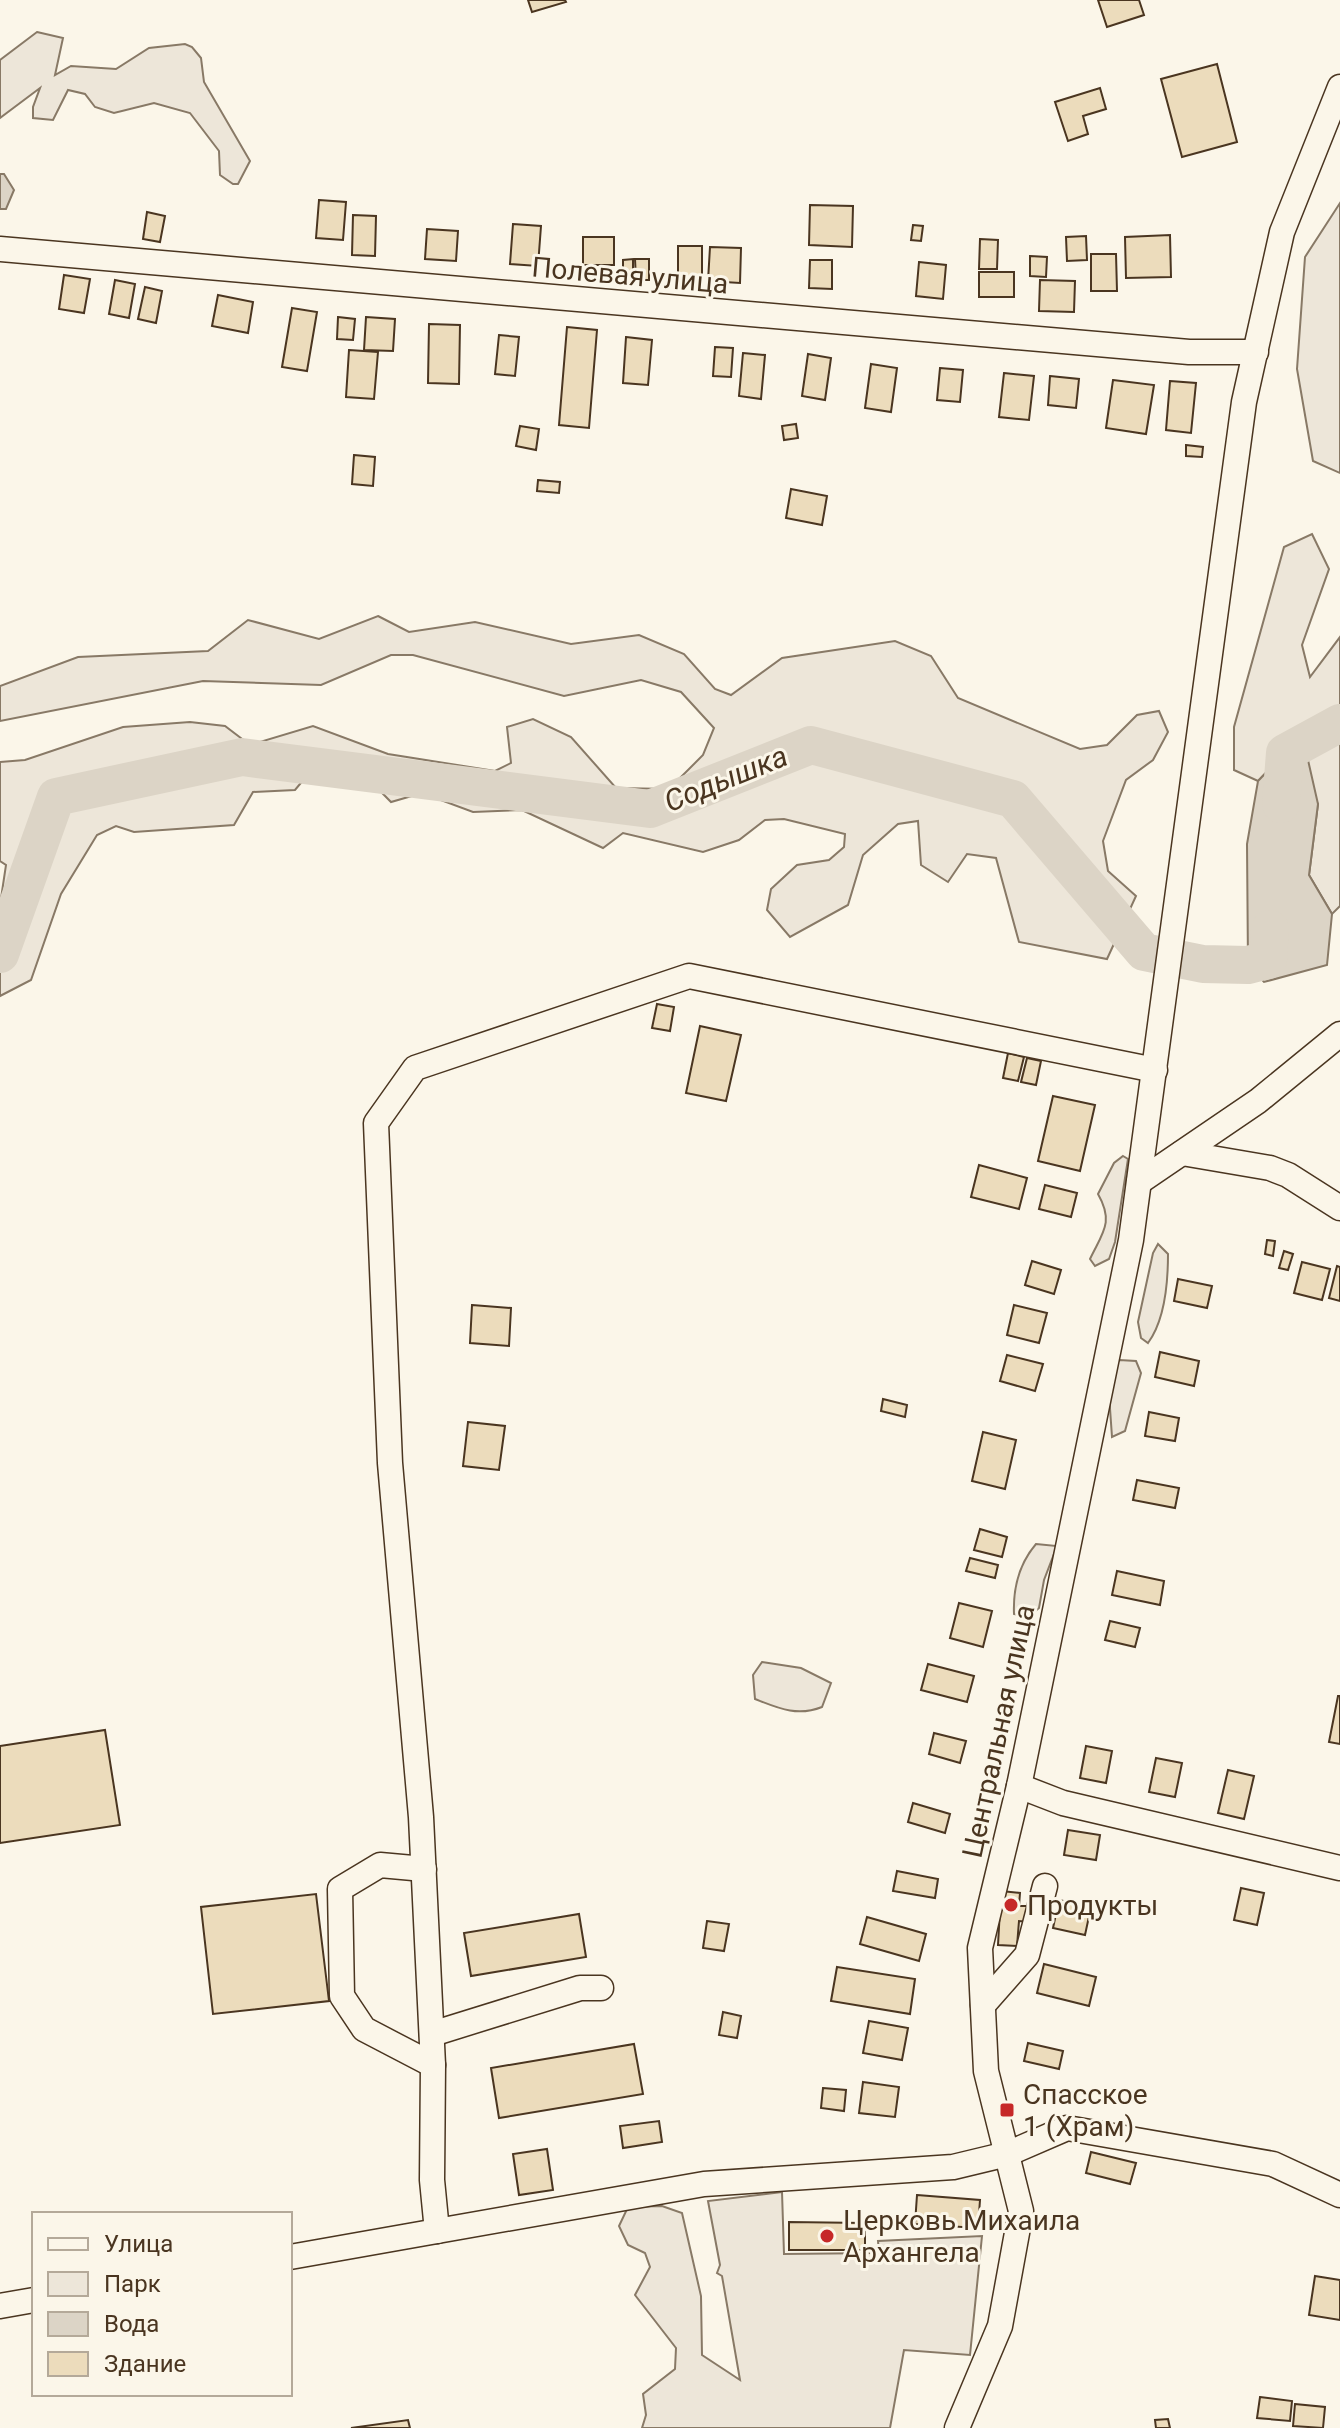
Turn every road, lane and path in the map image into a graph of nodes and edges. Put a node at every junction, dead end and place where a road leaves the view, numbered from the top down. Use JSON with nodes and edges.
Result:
{"nodes":[{"id":1,"x":1340,"y":87,"type":"edge"},
{"id":2,"x":0,"y":249,"type":"edge"},
{"id":3,"x":1256,"y":352,"type":"junction"},
{"id":4,"x":1340,"y":1034,"type":"edge"},
{"id":5,"x":1155,"y":1070,"type":"junction"},
{"id":6,"x":1182,"y":1153,"type":"junction"},
{"id":7,"x":1139,"y":1182,"type":"junction"},
{"id":8,"x":1340,"y":1208,"type":"edge"},
{"id":9,"x":1019,"y":1786,"type":"junction"},
{"id":10,"x":1340,"y":1868,"type":"edge"},
{"id":11,"x":424,"y":1869,"type":"junction"},
{"id":12,"x":1045,"y":1886,"type":"dead end"},
{"id":13,"x":601,"y":1988,"type":"dead end"},
{"id":14,"x":983,"y":2005,"type":"junction"},
{"id":15,"x":432,"y":2034,"type":"junction"},
{"id":16,"x":433,"y":2065,"type":"junction"},
{"id":17,"x":1007,"y":2154,"type":"junction"},
{"id":18,"x":1340,"y":2195,"type":"edge"},
{"id":19,"x":437,"y":2231,"type":"junction"},
{"id":20,"x":292,"y":2257,"type":"edge"},
{"id":21,"x":32,"y":2300,"type":"edge"},
{"id":22,"x":0,"y":2306,"type":"edge"},
{"id":23,"x":957,"y":2428,"type":"edge"}],
"edges":[{"from":1,"to":3,"type":"street","name":"Центральная улица"},
{"from":2,"to":3,"type":"street","name":"Полевая улица"},
{"from":3,"to":5,"type":"street","name":"Центральная улица"},
{"from":4,"to":6,"type":"street"},
{"from":5,"to":7,"type":"street","name":"Центральная улица"},
{"from":5,"to":11,"type":"street"},
{"from":6,"to":7,"type":"street"},
{"from":6,"to":8,"type":"street"},
{"from":7,"to":9,"type":"street","name":"Центральная улица"},
{"from":9,"to":10,"type":"street"},
{"from":9,"to":14,"type":"street","name":"Центральная улица"},
{"from":11,"to":15,"type":"street"},
{"from":11,"to":16,"type":"street"},
{"from":12,"to":14,"type":"street"},
{"from":13,"to":15,"type":"street"},
{"from":14,"to":17,"type":"street","name":"Центральная улица"},
{"from":15,"to":16,"type":"street"},
{"from":16,"to":19,"type":"street"},
{"from":17,"to":18,"type":"street"},
{"from":17,"to":19,"type":"street"},
{"from":17,"to":23,"type":"street","name":"Центральная улица"},
{"from":19,"to":20,"type":"street"},
{"from":21,"to":22,"type":"street"}]}
